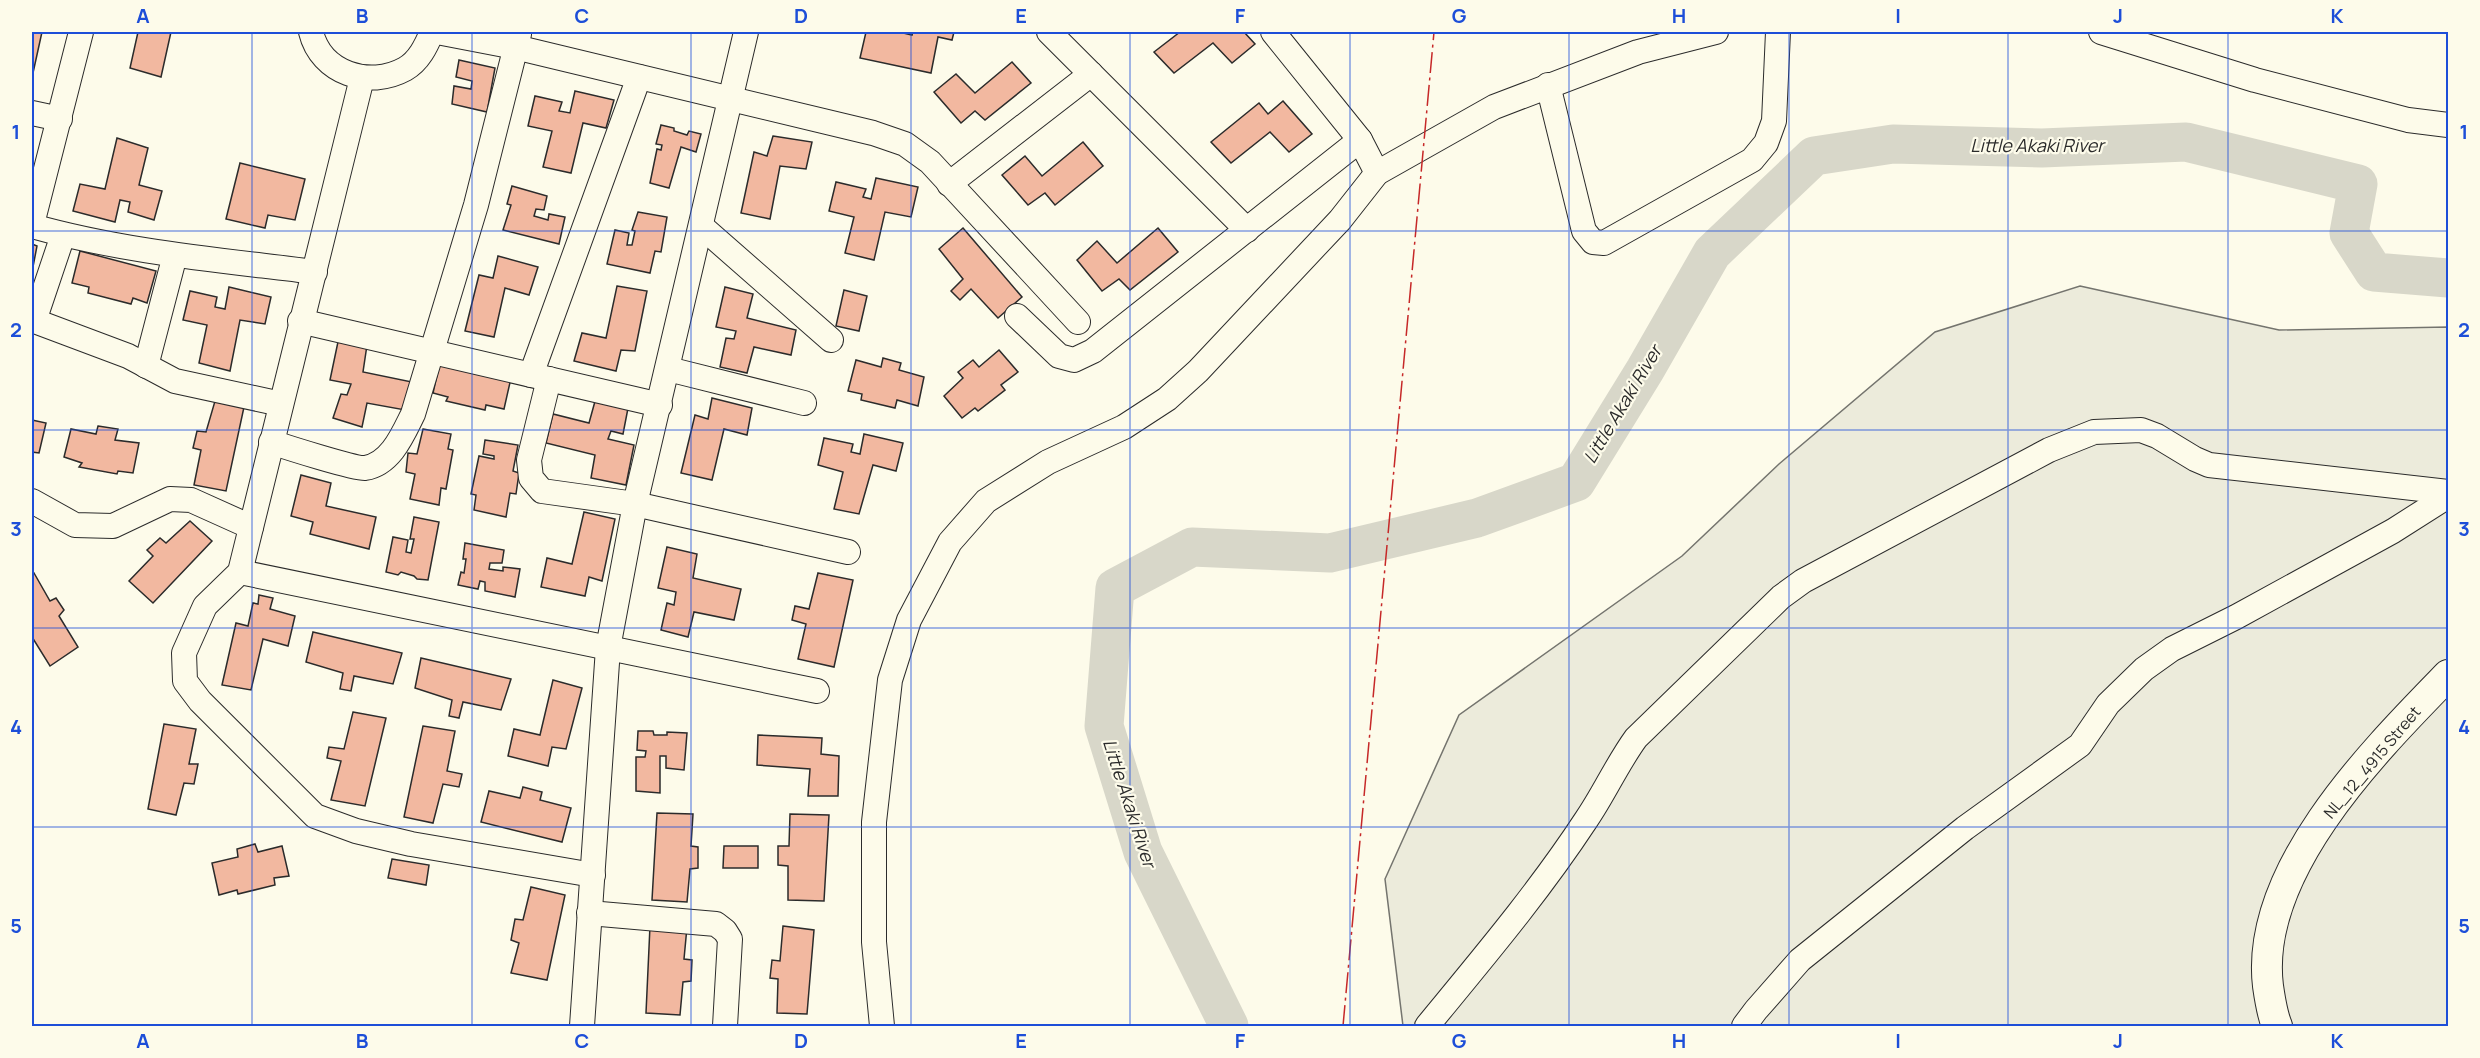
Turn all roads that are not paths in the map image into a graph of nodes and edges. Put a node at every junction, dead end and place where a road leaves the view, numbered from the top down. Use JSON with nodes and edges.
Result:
{"nodes":[{"id":1,"x":81,"y":32,"type":"edge"},
{"id":2,"x":311,"y":32,"type":"edge"},
{"id":3,"x":432,"y":32,"type":"edge"},
{"id":4,"x":437,"y":32,"type":"edge"},
{"id":5,"x":746,"y":32,"type":"edge"},
{"id":6,"x":1049,"y":32,"type":"edge"},
{"id":7,"x":1273,"y":32,"type":"edge"},
{"id":8,"x":1716,"y":32,"type":"edge"},
{"id":9,"x":1778,"y":32,"type":"edge"},
{"id":10,"x":2101,"y":32,"type":"edge"},
{"id":11,"x":518,"y":39,"type":"edge"},
{"id":12,"x":1091,"y":74,"type":"junction"},
{"id":13,"x":639,"y":77,"type":"junction"},
{"id":14,"x":362,"y":78,"type":"junction"},
{"id":15,"x":1548,"y":85,"type":"junction"},
{"id":16,"x":730,"y":99,"type":"junction"},
{"id":17,"x":32,"y":112,"type":"edge"},
{"id":18,"x":60,"y":119,"type":"junction"},
{"id":19,"x":2448,"y":125,"type":"edge"},
{"id":20,"x":1360,"y":140,"type":"junction"},
{"id":21,"x":1377,"y":173,"type":"junction"},
{"id":22,"x":949,"y":184,"type":"junction"},
{"id":23,"x":32,"y":225,"type":"edge"},
{"id":24,"x":701,"y":226,"type":"junction"},
{"id":25,"x":1247,"y":230,"type":"junction"},
{"id":26,"x":63,"y":235,"type":"junction"},
{"id":27,"x":175,"y":255,"type":"junction"},
{"id":28,"x":315,"y":272,"type":"junction"},
{"id":29,"x":1017,"y":316,"type":"dead end"},
{"id":30,"x":33,"y":320,"type":"edge"},
{"id":31,"x":300,"y":321,"type":"junction"},
{"id":32,"x":1078,"y":322,"type":"dead end"},
{"id":33,"x":831,"y":340,"type":"dead end"},
{"id":34,"x":431,"y":352,"type":"junction"},
{"id":35,"x":146,"y":366,"type":"junction"},
{"id":36,"x":668,"y":369,"type":"junction"},
{"id":37,"x":540,"y":377,"type":"junction"},
{"id":38,"x":804,"y":403,"type":"dead end"},
{"id":39,"x":280,"y":404,"type":"junction"},
{"id":40,"x":660,"y":405,"type":"junction"},
{"id":41,"x":271,"y":442,"type":"junction"},
{"id":42,"x":2448,"y":494,"type":"edge"},
{"id":43,"x":32,"y":501,"type":"edge"},
{"id":44,"x":635,"y":504,"type":"junction"},
{"id":45,"x":251,"y":527,"type":"junction"},
{"id":46,"x":848,"y":552,"type":"dead end"},
{"id":47,"x":240,"y":572,"type":"junction"},
{"id":48,"x":608,"y":648,"type":"junction"},
{"id":49,"x":2448,"y":675,"type":"edge"},
{"id":50,"x":817,"y":691,"type":"dead end"},
{"id":51,"x":2448,"y":693,"type":"edge"},
{"id":52,"x":593,"y":875,"type":"junction"},
{"id":53,"x":589,"y":913,"type":"junction"},
{"id":54,"x":582,"y":1026,"type":"edge"},
{"id":55,"x":725,"y":1026,"type":"edge"},
{"id":56,"x":882,"y":1026,"type":"edge"},
{"id":57,"x":1427,"y":1026,"type":"edge"},
{"id":58,"x":1744,"y":1026,"type":"edge"},
{"id":59,"x":2277,"y":1026,"type":"edge"},
{"id":60,"x":2290,"y":1026,"type":"edge"}],
"edges":[{"from":1,"to":18,"type":"street"},
{"from":2,"to":14,"type":"street"},
{"from":3,"to":14,"type":"street"},
{"from":4,"to":11,"type":"street"},
{"from":5,"to":16,"type":"street"},
{"from":6,"to":12,"type":"street"},
{"from":7,"to":20,"type":"street"},
{"from":8,"to":15,"type":"street"},
{"from":9,"to":15,"type":"street"},
{"from":10,"to":19,"type":"street"},
{"from":11,"to":13,"type":"street"},
{"from":11,"to":34,"type":"street"},
{"from":12,"to":22,"type":"street"},
{"from":12,"to":25,"type":"street"},
{"from":13,"to":16,"type":"street"},
{"from":13,"to":37,"type":"street"},
{"from":14,"to":28,"type":"street"},
{"from":15,"to":21,"type":"street"},
{"from":16,"to":22,"type":"street"},
{"from":16,"to":24,"type":"street"},
{"from":17,"to":18,"type":"street"},
{"from":18,"to":23,"type":"street"},
{"from":20,"to":21,"type":"street"},
{"from":20,"to":25,"type":"street"},
{"from":21,"to":56,"type":"street"},
{"from":22,"to":32,"type":"street"},
{"from":23,"to":26,"type":"street"},
{"from":24,"to":33,"type":"street"},
{"from":24,"to":36,"type":"street"},
{"from":25,"to":29,"type":"street"},
{"from":26,"to":27,"type":"street"},
{"from":26,"to":30,"type":"street"},
{"from":27,"to":28,"type":"street"},
{"from":27,"to":35,"type":"street"},
{"from":28,"to":31,"type":"street"},
{"from":30,"to":35,"type":"street"},
{"from":31,"to":34,"type":"street"},
{"from":31,"to":39,"type":"street"},
{"from":34,"to":37,"type":"street"},
{"from":34,"to":41,"type":"street"},
{"from":35,"to":39,"type":"street"},
{"from":36,"to":38,"type":"street"},
{"from":36,"to":40,"type":"street"},
{"from":37,"to":40,"type":"street"},
{"from":37,"to":44,"type":"street"},
{"from":39,"to":41,"type":"street"},
{"from":40,"to":44,"type":"street"},
{"from":41,"to":45,"type":"street"},
{"from":42,"to":57,"type":"street"},
{"from":42,"to":58,"type":"street"},
{"from":43,"to":45,"type":"street"},
{"from":44,"to":46,"type":"street"},
{"from":44,"to":48,"type":"street"},
{"from":45,"to":47,"type":"street"},
{"from":47,"to":48,"type":"street"},
{"from":47,"to":52,"type":"street"},
{"from":48,"to":50,"type":"street"},
{"from":48,"to":52,"type":"street"},
{"from":49,"to":59,"type":"main road","name":"NL_12_4915 Street"},
{"from":51,"to":60,"type":"main road","name":"NL_12_4915 Street"},
{"from":52,"to":53,"type":"street"},
{"from":53,"to":54,"type":"street"},
{"from":53,"to":55,"type":"street"}]}
